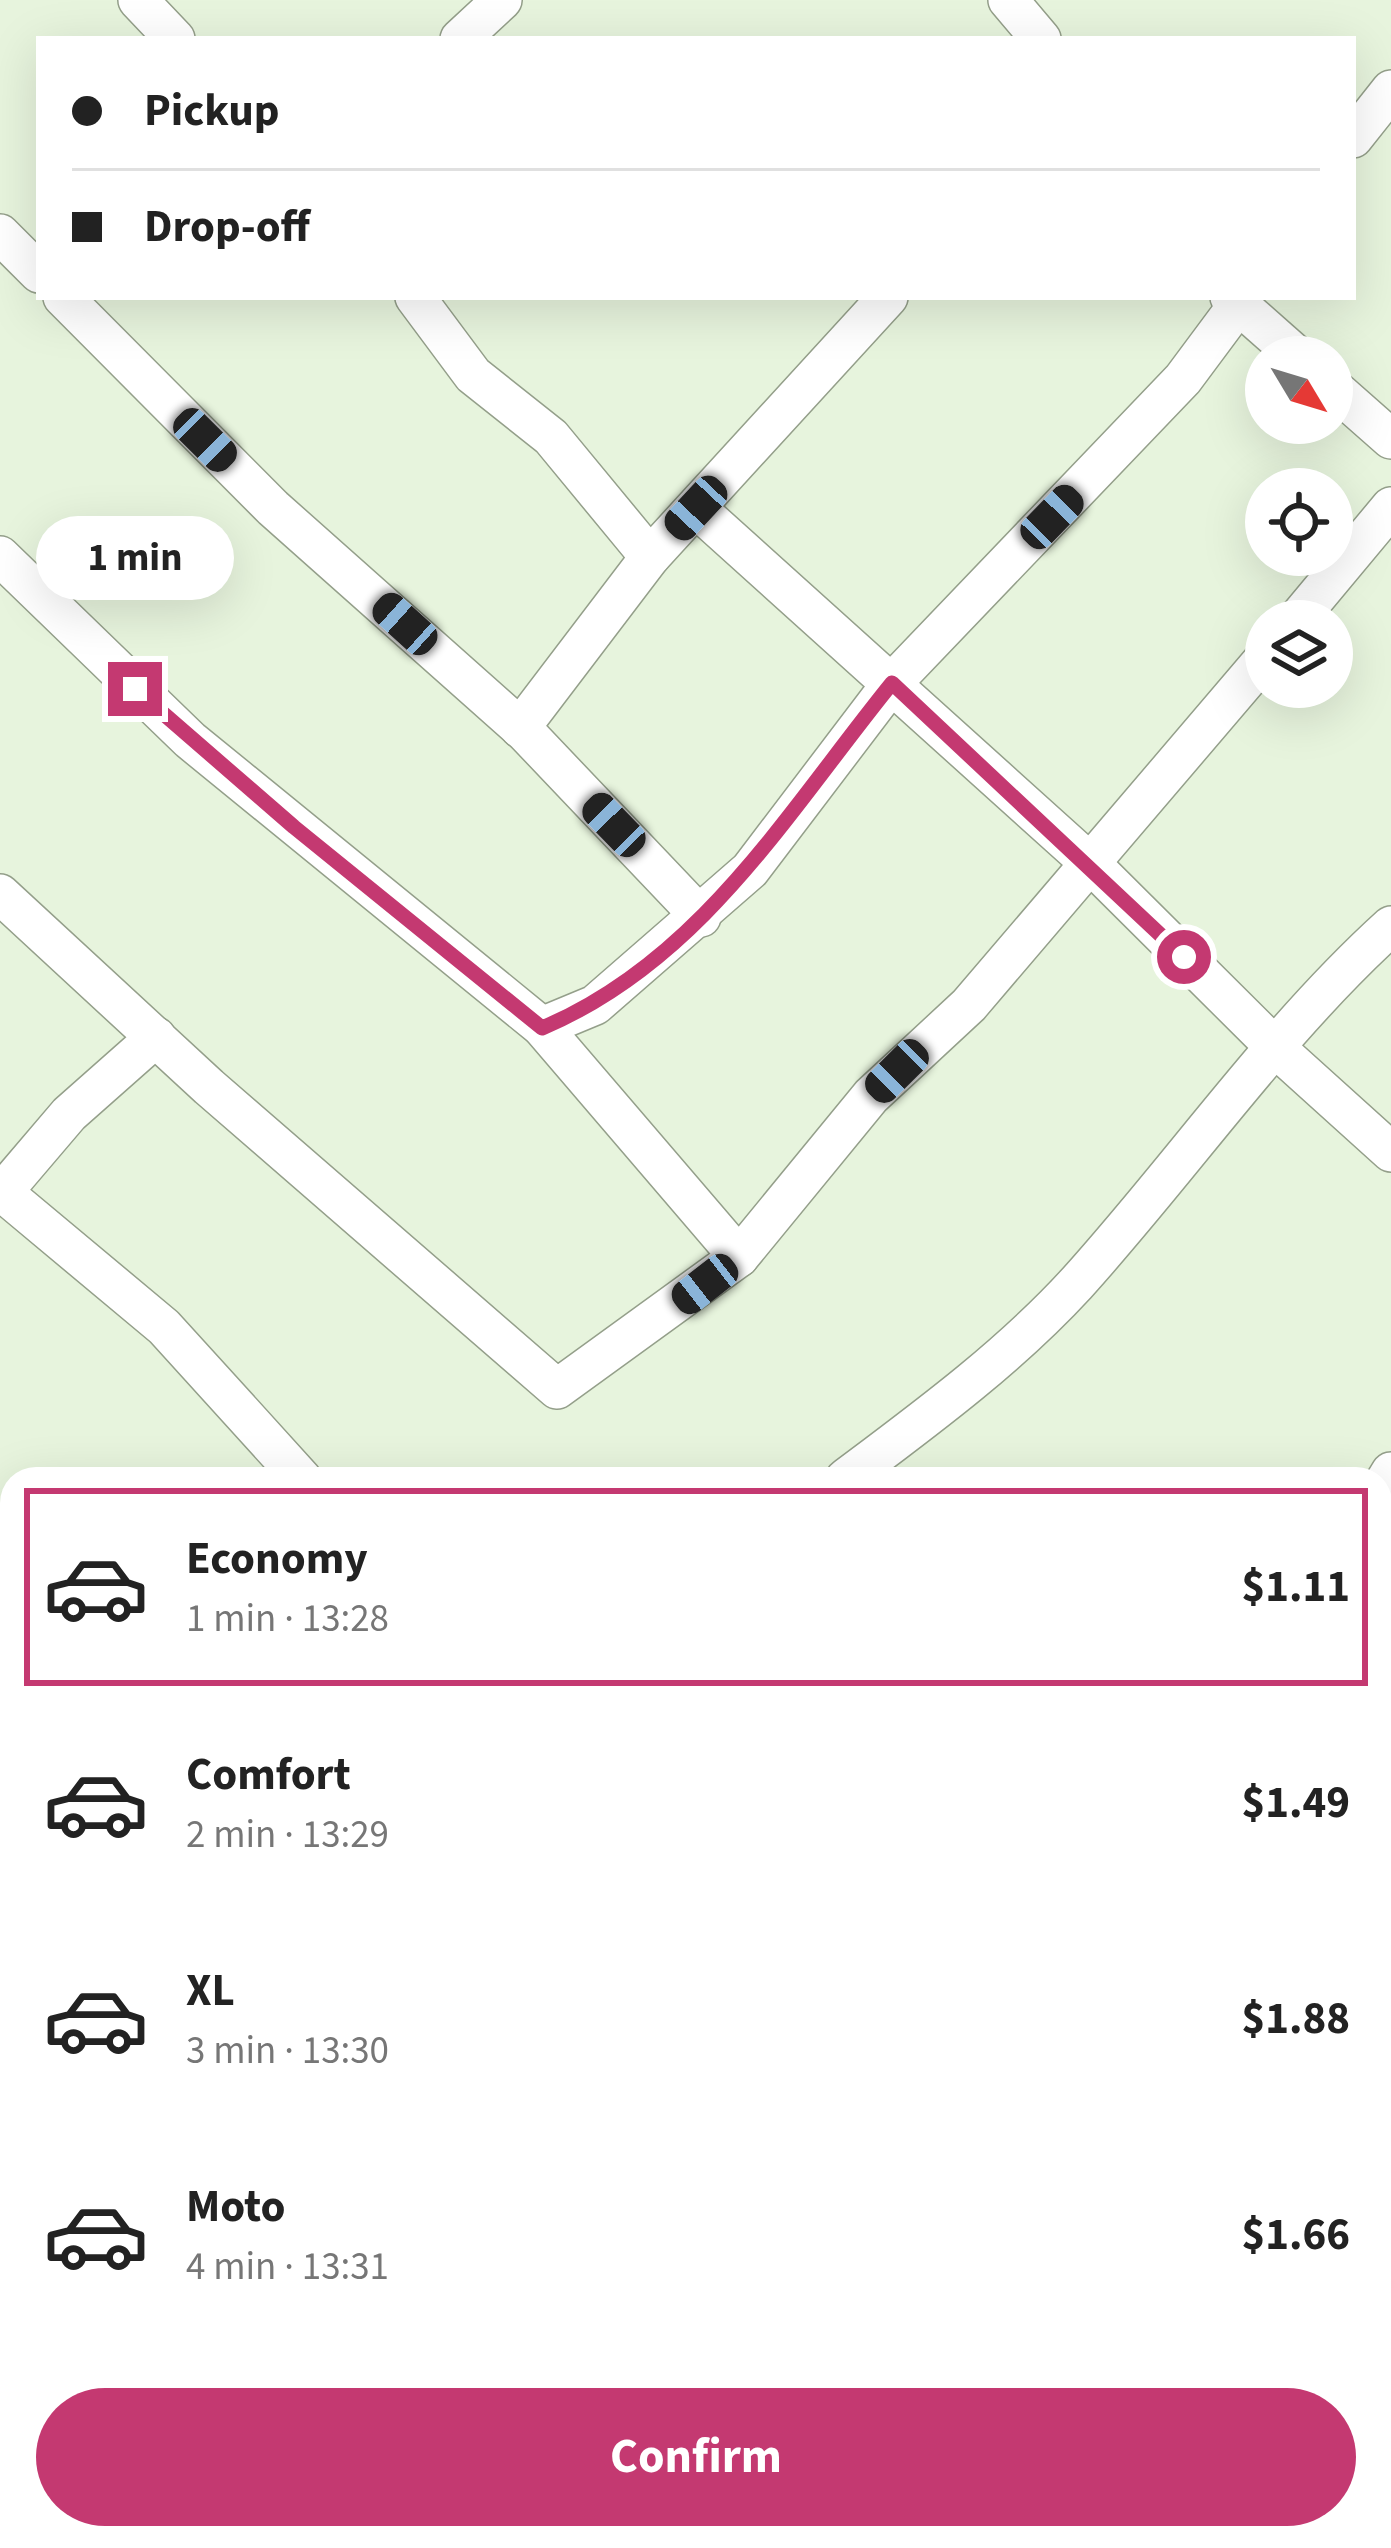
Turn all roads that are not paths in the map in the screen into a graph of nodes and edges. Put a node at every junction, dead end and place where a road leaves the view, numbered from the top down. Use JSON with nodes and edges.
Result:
{"nodes":[{"id":1,"x":138,"y":0,"type":"edge"},
{"id":2,"x":502,"y":0,"type":"edge"},
{"id":3,"x":1008,"y":0,"type":"edge"},
{"id":4,"x":172,"y":36,"type":"edge"},
{"id":5,"x":463,"y":36,"type":"edge"},
{"id":6,"x":1038,"y":36,"type":"edge"},
{"id":7,"x":1391,"y":90,"type":"edge"},
{"id":8,"x":1356,"y":134,"type":"edge"},
{"id":9,"x":0,"y":234,"type":"edge"},
{"id":10,"x":36,"y":270,"type":"edge"},
{"id":11,"x":66,"y":300,"type":"edge"},
{"id":12,"x":417,"y":300,"type":"edge"},
{"id":13,"x":885,"y":300,"type":"edge"},
{"id":14,"x":1237,"y":300,"type":"edge"},
{"id":15,"x":1276,"y":336,"type":"edge"},
{"id":16,"x":1353,"y":406,"type":"edge"},
{"id":17,"x":1391,"y":439,"type":"edge"},
{"id":18,"x":1391,"y":507,"type":"edge"},
{"id":19,"x":696,"y":508,"type":"junction"},
{"id":20,"x":0,"y":556,"type":"edge"},
{"id":21,"x":650,"y":557,"type":"junction"},
{"id":22,"x":1314,"y":600,"type":"edge"},
{"id":23,"x":1245,"y":681,"type":"edge"},
{"id":24,"x":892,"y":683,"type":"junction"},
{"id":25,"x":520,"y":728,"type":"junction"},
{"id":26,"x":1090,"y":864,"type":"junction"},
{"id":27,"x":0,"y":894,"type":"edge"},
{"id":28,"x":701,"y":917,"type":"junction"},
{"id":29,"x":1391,"y":926,"type":"edge"},
{"id":30,"x":542,"y":1028,"type":"junction"},
{"id":31,"x":156,"y":1037,"type":"junction"},
{"id":32,"x":1278,"y":1050,"type":"junction"},
{"id":33,"x":1391,"y":1152,"type":"edge"},
{"id":34,"x":1,"y":1192,"type":"edge"},
{"id":35,"x":739,"y":1257,"type":"junction"},
{"id":36,"x":291,"y":1467,"type":"edge"},
{"id":37,"x":860,"y":1467,"type":"edge"}],
"edges":[{"from":1,"to":4,"type":"street"},
{"from":2,"to":5,"type":"street"},
{"from":3,"to":6,"type":"street"},
{"from":7,"to":8,"type":"street"},
{"from":9,"to":10,"type":"street"},
{"from":11,"to":25,"type":"street"},
{"from":12,"to":21,"type":"street"},
{"from":13,"to":19,"type":"street"},
{"from":14,"to":15,"type":"street"},
{"from":14,"to":24,"type":"street"},
{"from":16,"to":17,"type":"street"},
{"from":18,"to":22,"type":"street"},
{"from":19,"to":21,"type":"street"},
{"from":19,"to":24,"type":"street"},
{"from":20,"to":30,"type":"street"},
{"from":21,"to":25,"type":"street"},
{"from":23,"to":26,"type":"street"},
{"from":24,"to":26,"type":"street"},
{"from":24,"to":28,"type":"street"},
{"from":25,"to":28,"type":"street"},
{"from":26,"to":32,"type":"street"},
{"from":26,"to":35,"type":"street"},
{"from":27,"to":31,"type":"street"},
{"from":28,"to":30,"type":"street"},
{"from":29,"to":32,"type":"street"},
{"from":30,"to":35,"type":"street"},
{"from":31,"to":34,"type":"street"},
{"from":31,"to":35,"type":"street"},
{"from":32,"to":33,"type":"street"},
{"from":32,"to":37,"type":"street"},
{"from":34,"to":36,"type":"street"}]}
